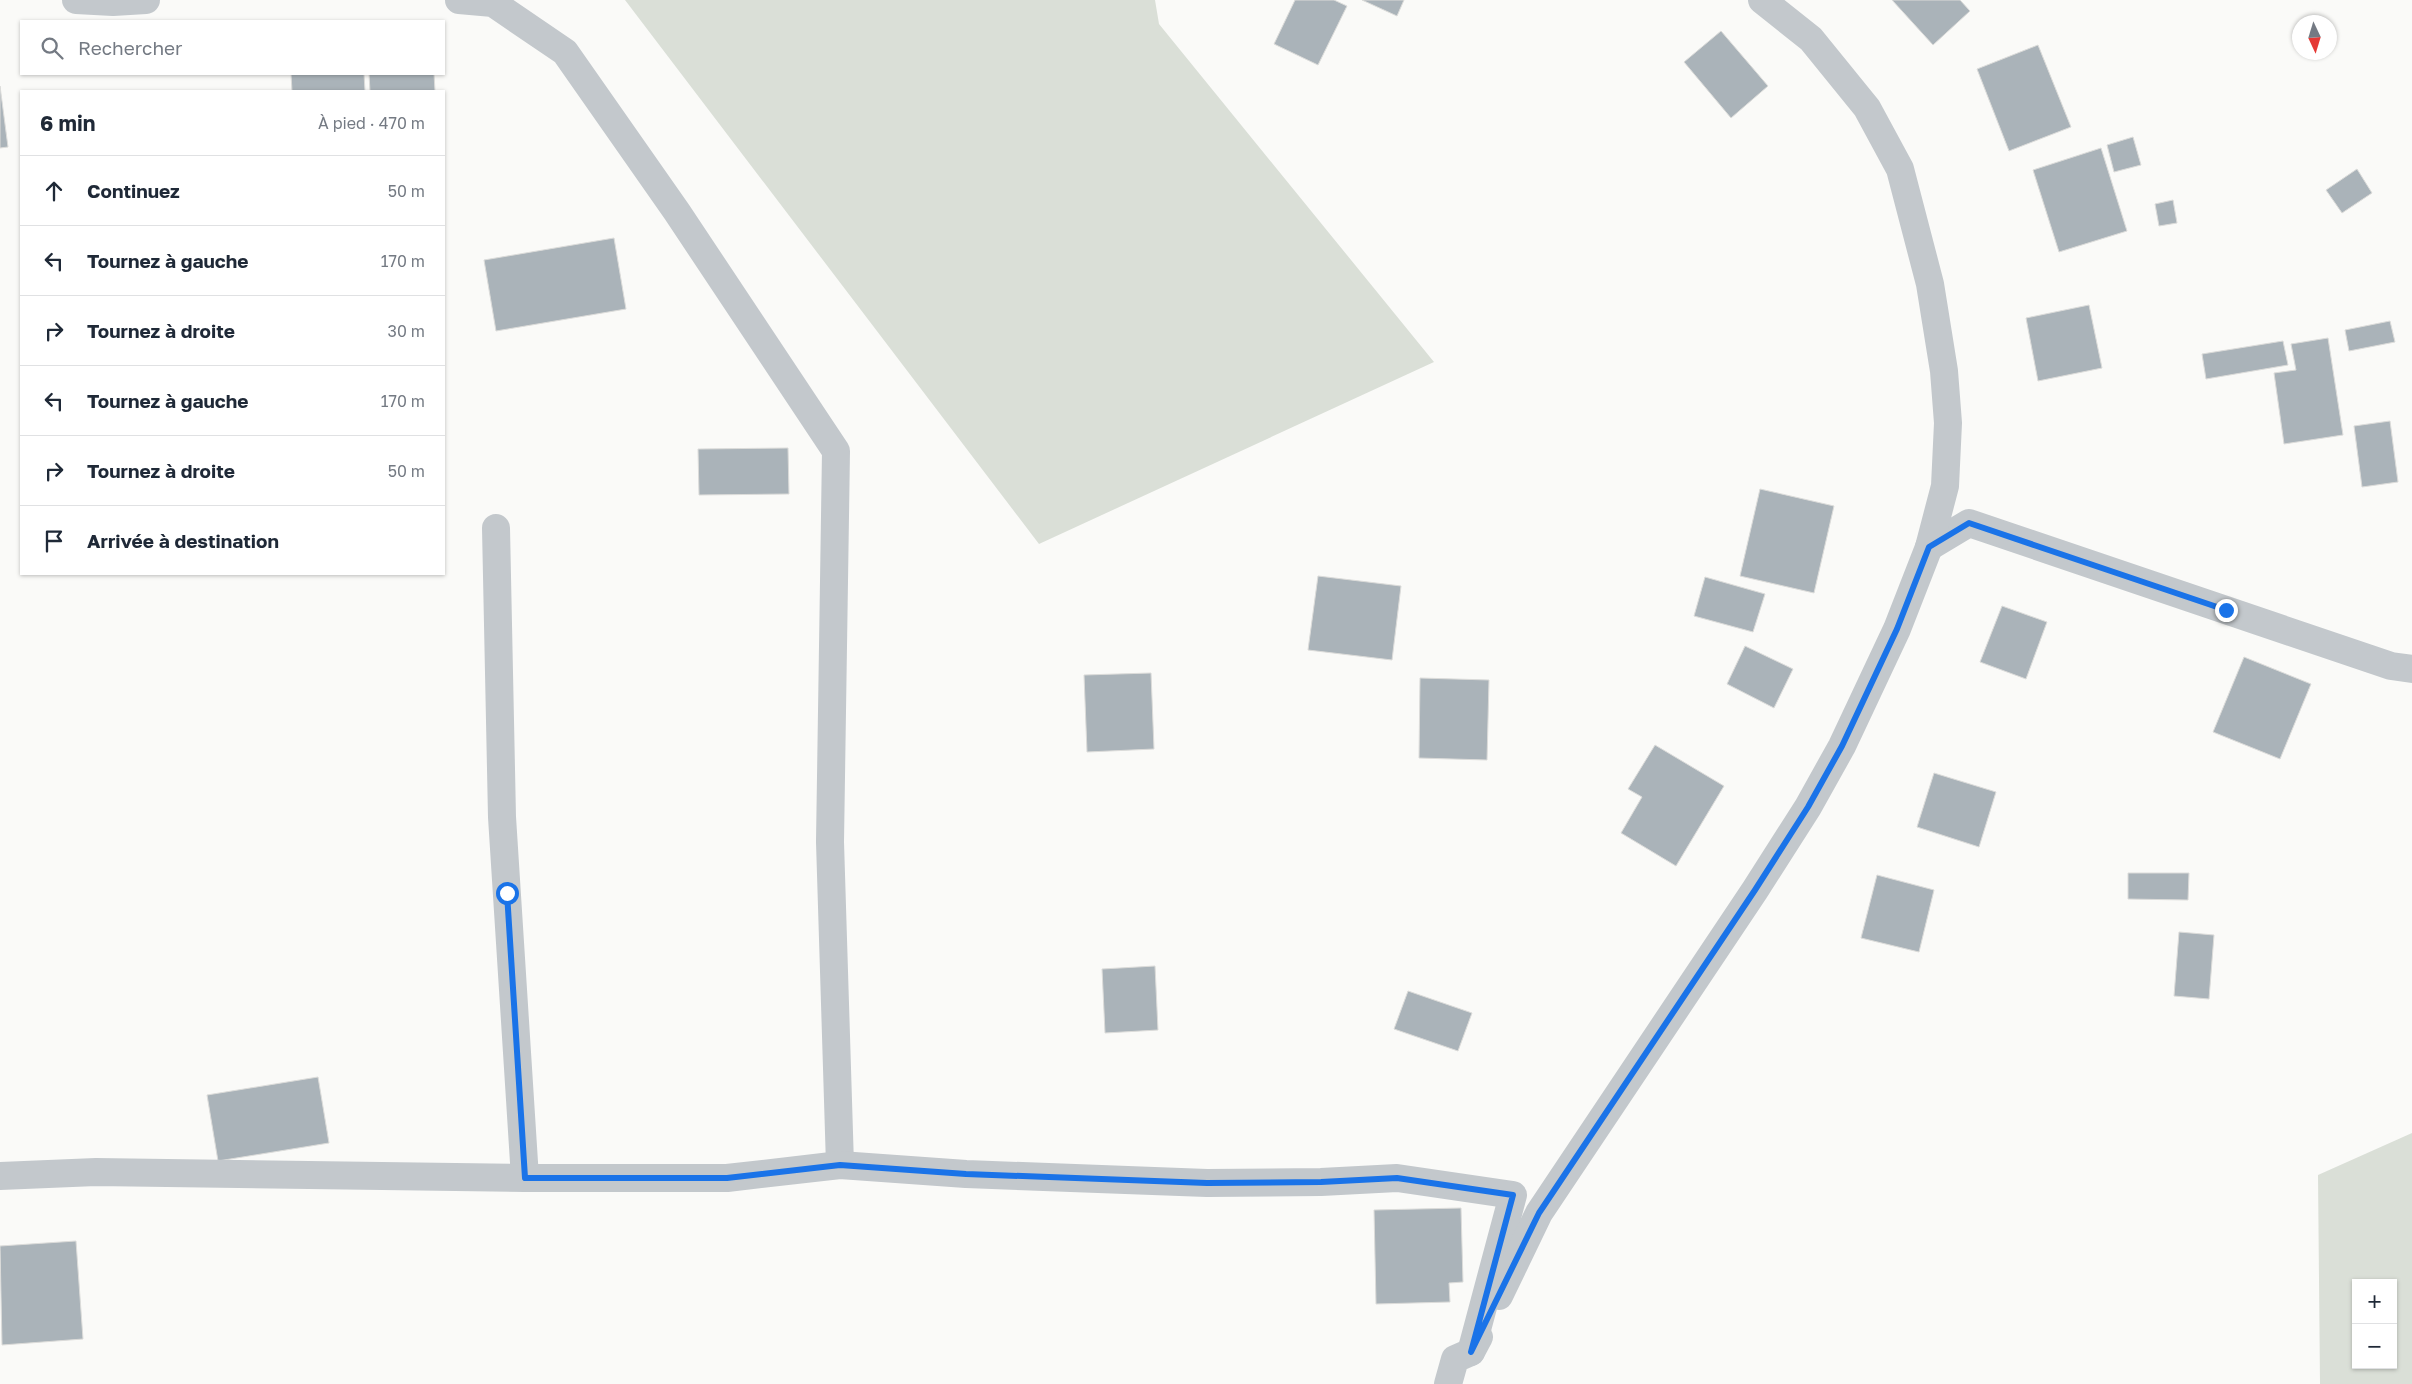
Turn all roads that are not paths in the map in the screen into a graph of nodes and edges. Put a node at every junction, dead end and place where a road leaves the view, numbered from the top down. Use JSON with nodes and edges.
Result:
{"nodes":[{"id":1,"x":76,"y":0,"type":"edge"},
{"id":2,"x":146,"y":0,"type":"edge"},
{"id":3,"x":459,"y":0,"type":"edge"},
{"id":4,"x":1762,"y":0,"type":"edge"},
{"id":5,"x":496,"y":528,"type":"dead end"},
{"id":6,"x":1929,"y":547,"type":"junction"},
{"id":7,"x":2412,"y":669,"type":"edge"},
{"id":8,"x":840,"y":1165,"type":"junction"},
{"id":9,"x":0,"y":1176,"type":"edge"},
{"id":10,"x":525,"y":1178,"type":"junction"},
{"id":11,"x":1471,"y":1352,"type":"junction"},
{"id":12,"x":1448,"y":1384,"type":"edge"}],
"edges":[{"from":1,"to":2,"type":"street"},
{"from":3,"to":8,"type":"street"},
{"from":4,"to":6,"type":"street"},
{"from":5,"to":10,"type":"street"},
{"from":6,"to":7,"type":"street"},
{"from":6,"to":11,"type":"street"},
{"from":8,"to":10,"type":"street"},
{"from":8,"to":11,"type":"street"},
{"from":9,"to":10,"type":"street"},
{"from":11,"to":12,"type":"street"}]}
